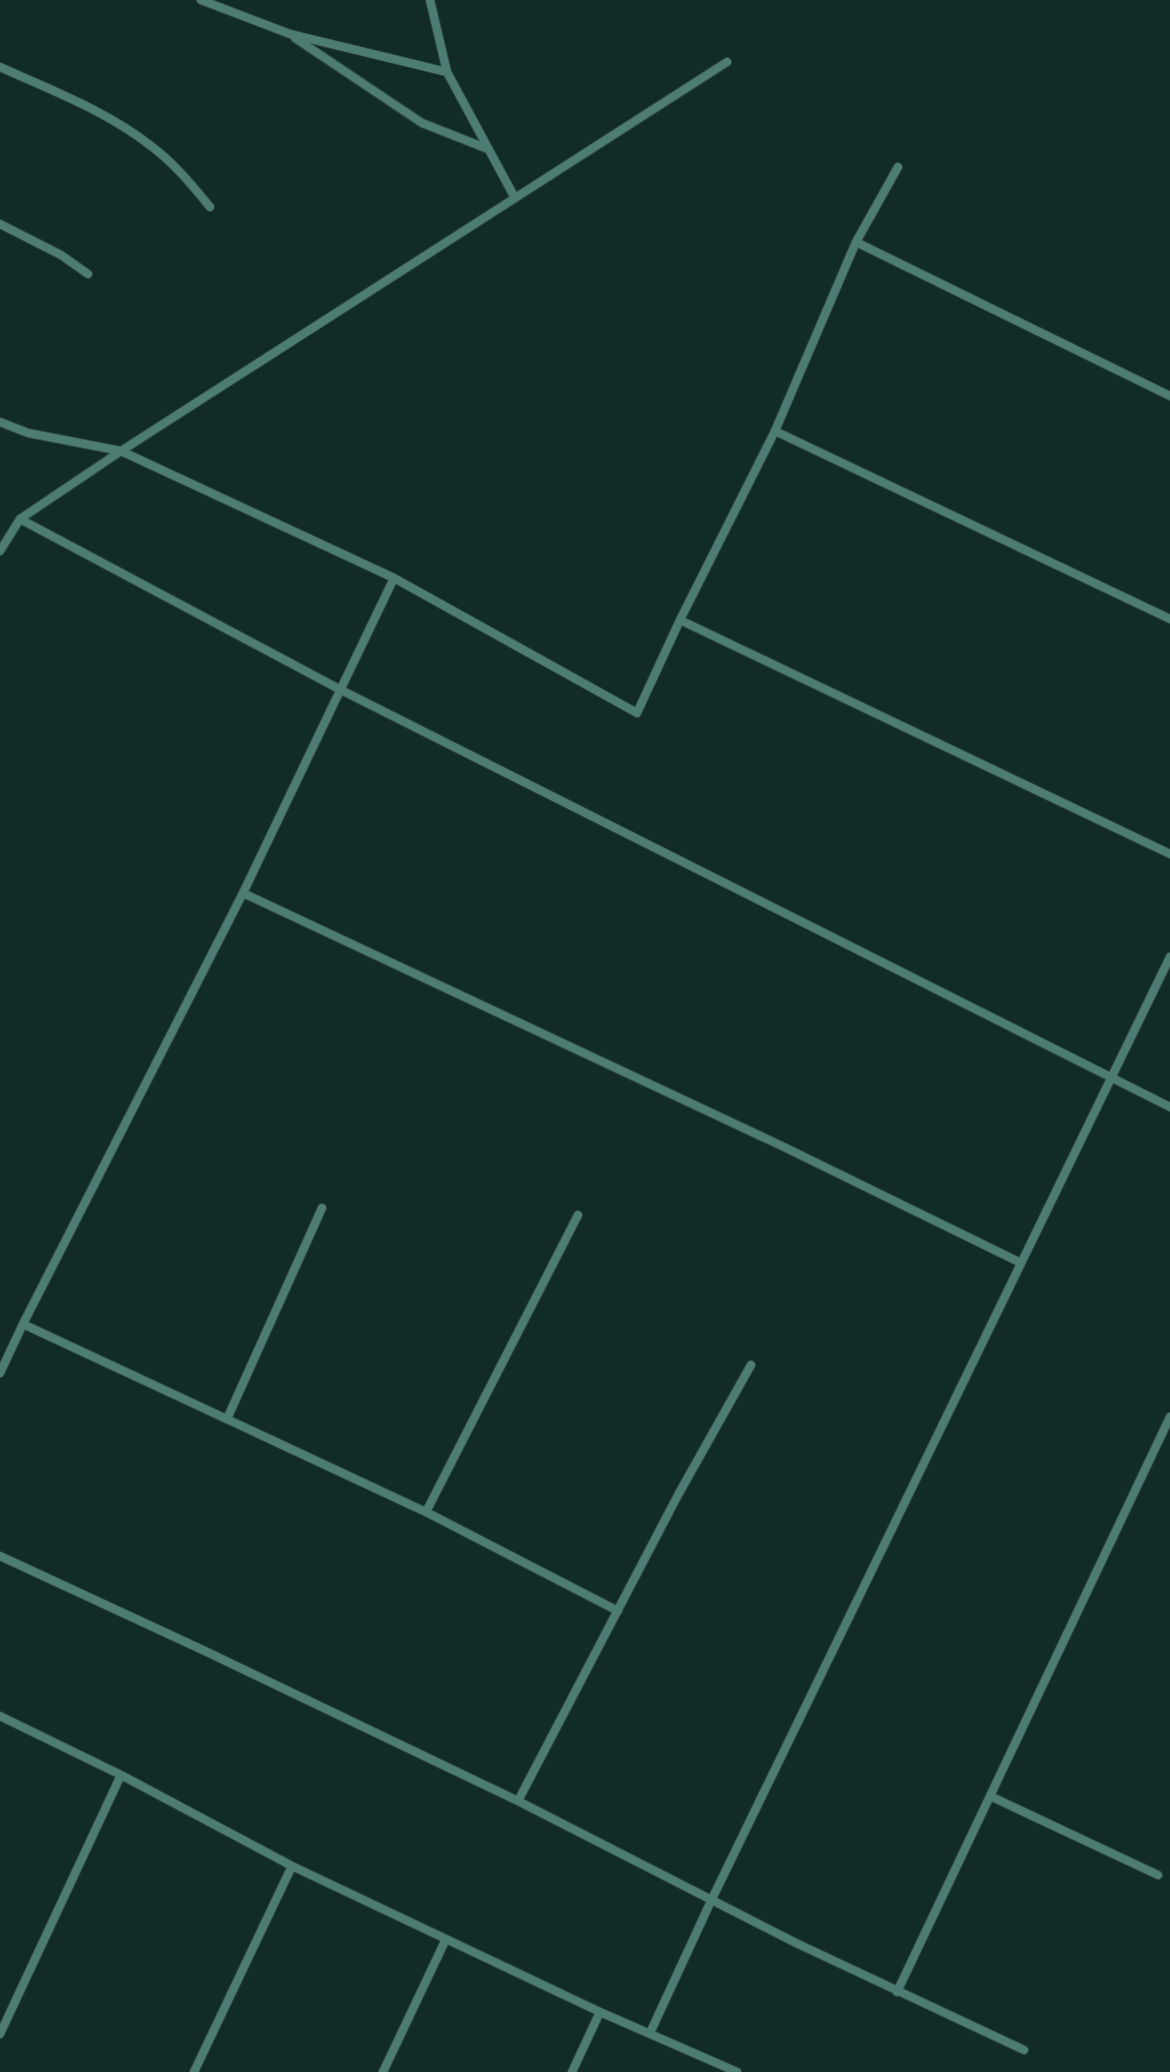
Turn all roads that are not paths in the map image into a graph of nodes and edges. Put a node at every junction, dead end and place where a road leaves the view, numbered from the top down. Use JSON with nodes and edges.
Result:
{"nodes":[{"id":1,"x":201,"y":0,"type":"edge"},
{"id":2,"x":430,"y":0,"type":"edge"},
{"id":3,"x":290,"y":34,"type":"junction"},
{"id":4,"x":727,"y":62,"type":"dead end"},
{"id":5,"x":0,"y":67,"type":"edge"},
{"id":6,"x":446,"y":72,"type":"junction"},
{"id":7,"x":488,"y":149,"type":"junction"},
{"id":8,"x":898,"y":167,"type":"dead end"},
{"id":9,"x":516,"y":198,"type":"junction"},
{"id":10,"x":210,"y":207,"type":"dead end"},
{"id":11,"x":0,"y":224,"type":"edge"},
{"id":12,"x":856,"y":242,"type":"junction"},
{"id":13,"x":88,"y":274,"type":"dead end"},
{"id":14,"x":1170,"y":396,"type":"edge"},
{"id":15,"x":0,"y":422,"type":"edge"},
{"id":16,"x":775,"y":431,"type":"junction"},
{"id":17,"x":121,"y":452,"type":"junction"},
{"id":18,"x":20,"y":519,"type":"junction"},
{"id":19,"x":0,"y":551,"type":"edge"},
{"id":20,"x":394,"y":578,"type":"junction"},
{"id":21,"x":1170,"y":619,"type":"edge"},
{"id":22,"x":680,"y":620,"type":"junction"},
{"id":23,"x":341,"y":690,"type":"junction"},
{"id":24,"x":1170,"y":854,"type":"edge"},
{"id":25,"x":243,"y":892,"type":"junction"},
{"id":26,"x":1170,"y":957,"type":"edge"},
{"id":27,"x":1111,"y":1079,"type":"junction"},
{"id":28,"x":1170,"y":1107,"type":"edge"},
{"id":29,"x":322,"y":1208,"type":"dead end"},
{"id":30,"x":578,"y":1215,"type":"dead end"},
{"id":31,"x":1021,"y":1263,"type":"junction"},
{"id":32,"x":23,"y":1324,"type":"junction"},
{"id":33,"x":751,"y":1365,"type":"dead end"},
{"id":34,"x":0,"y":1373,"type":"edge"},
{"id":35,"x":1170,"y":1417,"type":"edge"},
{"id":36,"x":227,"y":1419,"type":"junction"},
{"id":37,"x":426,"y":1512,"type":"junction"},
{"id":38,"x":0,"y":1556,"type":"edge"},
{"id":39,"x":618,"y":1611,"type":"junction"},
{"id":40,"x":0,"y":1716,"type":"edge"},
{"id":41,"x":121,"y":1775,"type":"junction"},
{"id":42,"x":990,"y":1796,"type":"junction"},
{"id":43,"x":518,"y":1801,"type":"junction"},
{"id":44,"x":292,"y":1866,"type":"junction"},
{"id":45,"x":1158,"y":1875,"type":"dead end"},
{"id":46,"x":711,"y":1901,"type":"junction"},
{"id":47,"x":446,"y":1939,"type":"junction"},
{"id":48,"x":897,"y":1992,"type":"junction"},
{"id":49,"x":600,"y":2012,"type":"junction"},
{"id":50,"x":650,"y":2033,"type":"junction"},
{"id":51,"x":0,"y":2034,"type":"edge"},
{"id":52,"x":1024,"y":2050,"type":"dead end"},
{"id":53,"x":194,"y":2072,"type":"edge"},
{"id":54,"x":383,"y":2072,"type":"edge"},
{"id":55,"x":572,"y":2072,"type":"edge"},
{"id":56,"x":737,"y":2072,"type":"edge"}],
"edges":[{"from":1,"to":3,"type":"street"},
{"from":2,"to":6,"type":"street"},
{"from":3,"to":6,"type":"street"},
{"from":3,"to":7,"type":"street"},
{"from":4,"to":9,"type":"street"},
{"from":5,"to":10,"type":"street"},
{"from":6,"to":7,"type":"street"},
{"from":7,"to":9,"type":"street"},
{"from":8,"to":12,"type":"street"},
{"from":9,"to":17,"type":"street"},
{"from":11,"to":13,"type":"street"},
{"from":12,"to":14,"type":"street"},
{"from":12,"to":16,"type":"street"},
{"from":15,"to":17,"type":"street"},
{"from":16,"to":21,"type":"street"},
{"from":16,"to":22,"type":"street"},
{"from":17,"to":18,"type":"street"},
{"from":17,"to":20,"type":"street"},
{"from":18,"to":19,"type":"street"},
{"from":18,"to":23,"type":"street"},
{"from":20,"to":22,"type":"street"},
{"from":20,"to":23,"type":"street"},
{"from":22,"to":24,"type":"street"},
{"from":23,"to":25,"type":"street"},
{"from":23,"to":27,"type":"street"},
{"from":25,"to":31,"type":"street"},
{"from":25,"to":32,"type":"street"},
{"from":26,"to":27,"type":"street"},
{"from":27,"to":28,"type":"street"},
{"from":27,"to":31,"type":"street"},
{"from":29,"to":36,"type":"street"},
{"from":30,"to":37,"type":"street"},
{"from":31,"to":46,"type":"street"},
{"from":32,"to":34,"type":"street"},
{"from":32,"to":36,"type":"street"},
{"from":33,"to":39,"type":"street"},
{"from":35,"to":42,"type":"street"},
{"from":36,"to":37,"type":"street"},
{"from":37,"to":39,"type":"street"},
{"from":38,"to":43,"type":"street"},
{"from":39,"to":43,"type":"street"},
{"from":40,"to":41,"type":"street"},
{"from":41,"to":44,"type":"street"},
{"from":41,"to":51,"type":"street"},
{"from":42,"to":45,"type":"street"},
{"from":42,"to":48,"type":"street"},
{"from":43,"to":46,"type":"street"},
{"from":44,"to":47,"type":"street"},
{"from":44,"to":53,"type":"street"},
{"from":46,"to":48,"type":"street"},
{"from":46,"to":50,"type":"street"},
{"from":47,"to":49,"type":"street"},
{"from":47,"to":54,"type":"street"},
{"from":48,"to":52,"type":"street"},
{"from":49,"to":50,"type":"street"},
{"from":49,"to":55,"type":"street"},
{"from":50,"to":56,"type":"street"}]}
